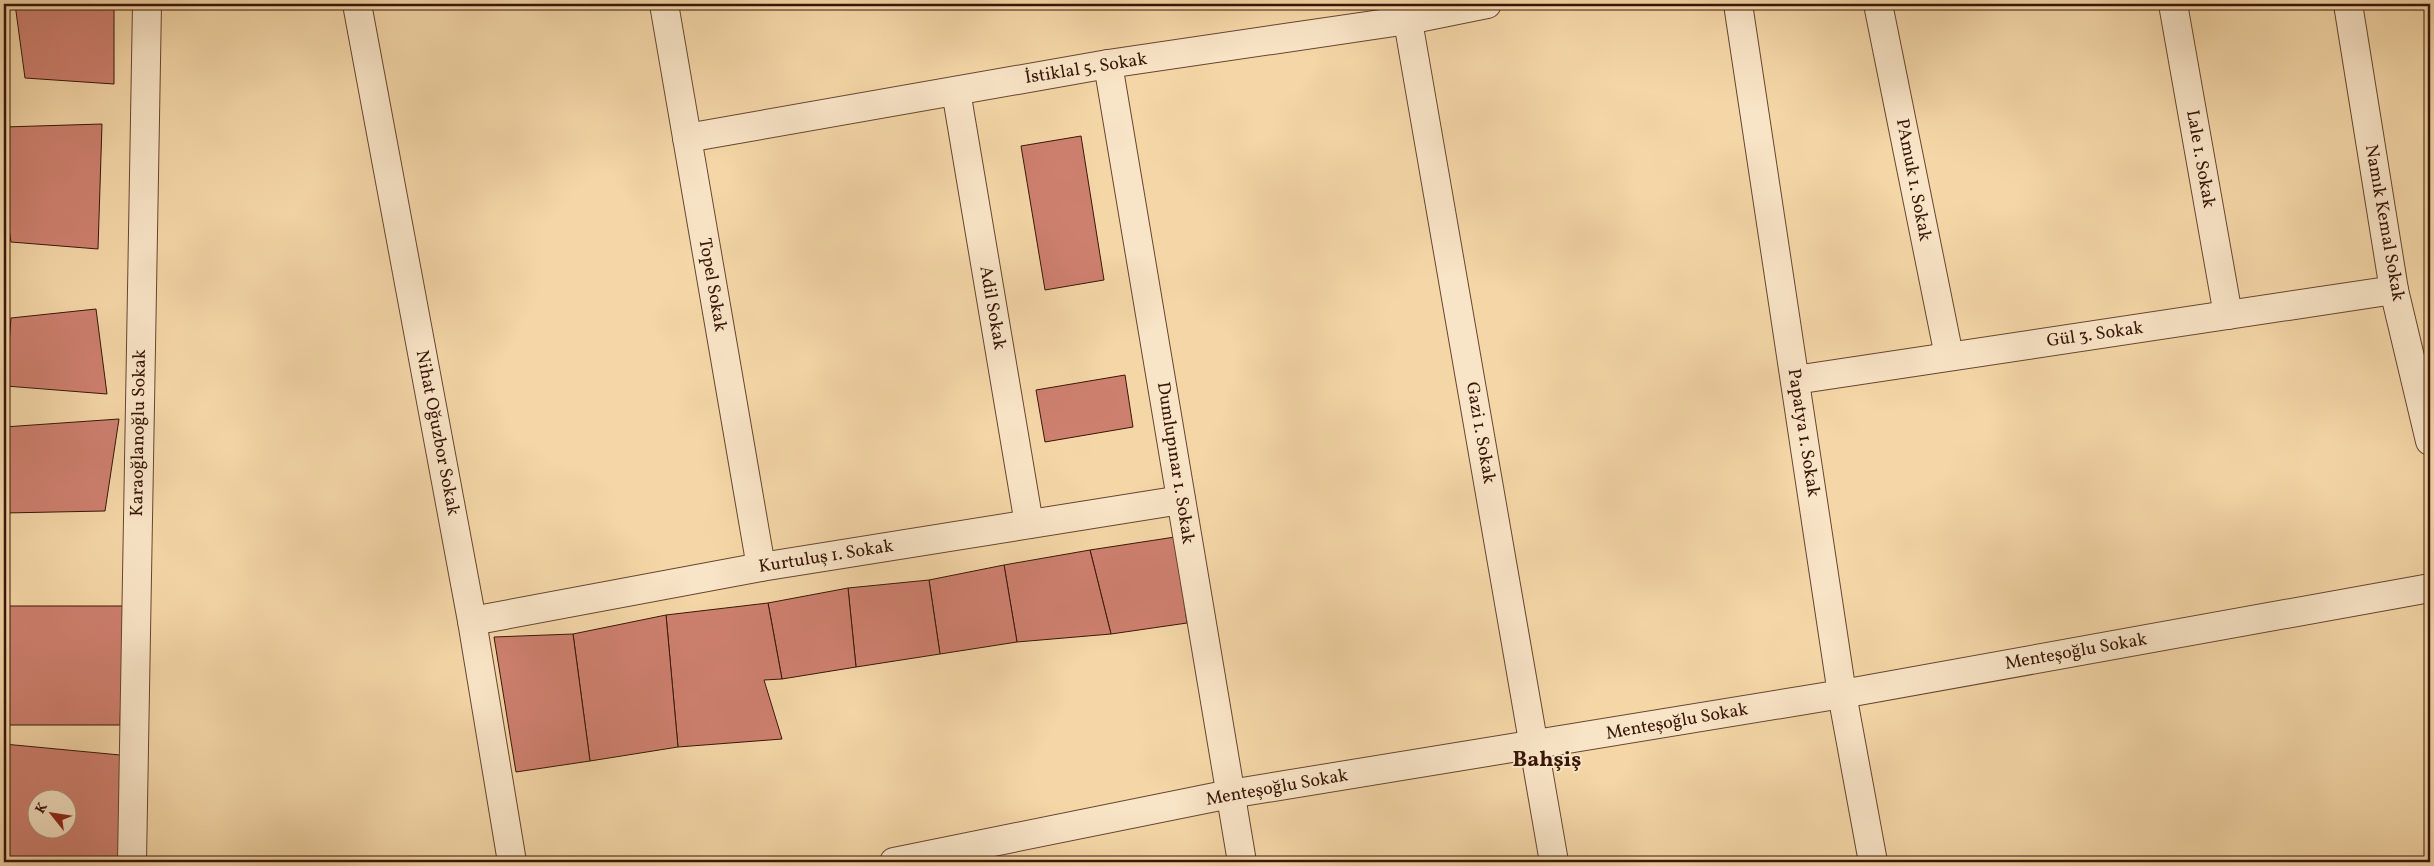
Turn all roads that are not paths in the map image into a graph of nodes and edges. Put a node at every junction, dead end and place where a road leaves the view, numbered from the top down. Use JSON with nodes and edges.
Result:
{"nodes":[{"id":1,"x":147,"y":4,"type":"edge"},
{"id":2,"x":357,"y":4,"type":"edge"},
{"id":3,"x":664,"y":4,"type":"edge"},
{"id":4,"x":1487,"y":4,"type":"edge"},
{"id":5,"x":1738,"y":4,"type":"edge"},
{"id":6,"x":1878,"y":4,"type":"edge"},
{"id":7,"x":2173,"y":4,"type":"edge"},
{"id":8,"x":2348,"y":4,"type":"edge"},
{"id":9,"x":1406,"y":12,"type":"edge"},
{"id":10,"x":1108,"y":64,"type":"junction"},
{"id":11,"x":956,"y":91,"type":"junction"},
{"id":12,"x":687,"y":138,"type":"junction"},
{"id":13,"x":2394,"y":290,"type":"junction"},
{"id":14,"x":2228,"y":315,"type":"junction"},
{"id":15,"x":1949,"y":356,"type":"junction"},
{"id":16,"x":1795,"y":380,"type":"junction"},
{"id":17,"x":2430,"y":441,"type":"edge"},
{"id":18,"x":1181,"y":500,"type":"junction"},
{"id":19,"x":1029,"y":524,"type":"junction"},
{"id":20,"x":761,"y":567,"type":"junction"},
{"id":21,"x":2430,"y":588,"type":"edge"},
{"id":22,"x":472,"y":621,"type":"junction"},
{"id":23,"x":1842,"y":694,"type":"junction"},
{"id":24,"x":1534,"y":746,"type":"junction"},
{"id":25,"x":1230,"y":794,"type":"junction"},
{"id":26,"x":132,"y":862,"type":"edge"},
{"id":27,"x":512,"y":862,"type":"edge"},
{"id":28,"x":894,"y":862,"type":"edge"},
{"id":29,"x":1242,"y":862,"type":"edge"},
{"id":30,"x":1554,"y":862,"type":"edge"},
{"id":31,"x":1872,"y":862,"type":"edge"}],
"edges":[{"from":1,"to":26,"type":"street","name":"Karaoğlanoğlu Sokak"},
{"from":2,"to":22,"type":"street","name":"Nihat Oğuzbor Sokak"},
{"from":3,"to":12,"type":"street","name":"Topel Sokak"},
{"from":4,"to":9,"type":"street","name":"İstiklal 5. Sokak"},
{"from":5,"to":16,"type":"street","name":"Papatya 1. Sokak"},
{"from":6,"to":15,"type":"street","name":"PAmuk 1. Sokak"},
{"from":7,"to":14,"type":"street","name":"Lale 1. Sokak"},
{"from":8,"to":13,"type":"street","name":"Namık Kemal Sokak"},
{"from":9,"to":10,"type":"street","name":"İstiklal 5. Sokak"},
{"from":9,"to":24,"type":"street","name":"Gazi 1. Sokak"},
{"from":10,"to":11,"type":"street","name":"İstiklal 5. Sokak"},
{"from":10,"to":18,"type":"street","name":"Dumlupınar 1. Sokak"},
{"from":11,"to":12,"type":"street","name":"İstiklal 5. Sokak"},
{"from":11,"to":19,"type":"street","name":"Adil Sokak"},
{"from":12,"to":20,"type":"street","name":"Topel Sokak"},
{"from":13,"to":14,"type":"street","name":"Gül 3. Sokak"},
{"from":13,"to":17,"type":"street","name":"Namık Kemal Sokak"},
{"from":14,"to":15,"type":"street","name":"Gül 3. Sokak"},
{"from":15,"to":16,"type":"street","name":"Gül 3. Sokak"},
{"from":16,"to":23,"type":"street","name":"Papatya 1. Sokak"},
{"from":18,"to":19,"type":"street","name":"Kurtuluş 1. Sokak"},
{"from":18,"to":25,"type":"street","name":"Dumlupınar 1. Sokak"},
{"from":19,"to":20,"type":"street","name":"Kurtuluş 1. Sokak"},
{"from":20,"to":22,"type":"street","name":"Kurtuluş 1. Sokak"},
{"from":21,"to":23,"type":"street","name":"Menteşoğlu Sokak"},
{"from":22,"to":27,"type":"street","name":"Nihat Oğuzbor Sokak"},
{"from":23,"to":24,"type":"street","name":"Menteşoğlu Sokak"},
{"from":23,"to":31,"type":"street","name":"Papatya 1. Sokak"},
{"from":24,"to":25,"type":"street","name":"Menteşoğlu Sokak"},
{"from":24,"to":30,"type":"street","name":"Gazi 1. Sokak"},
{"from":25,"to":28,"type":"street","name":"Menteşoğlu Sokak"},
{"from":25,"to":29,"type":"street","name":"Dumlupınar 1. Sokak"}]}
